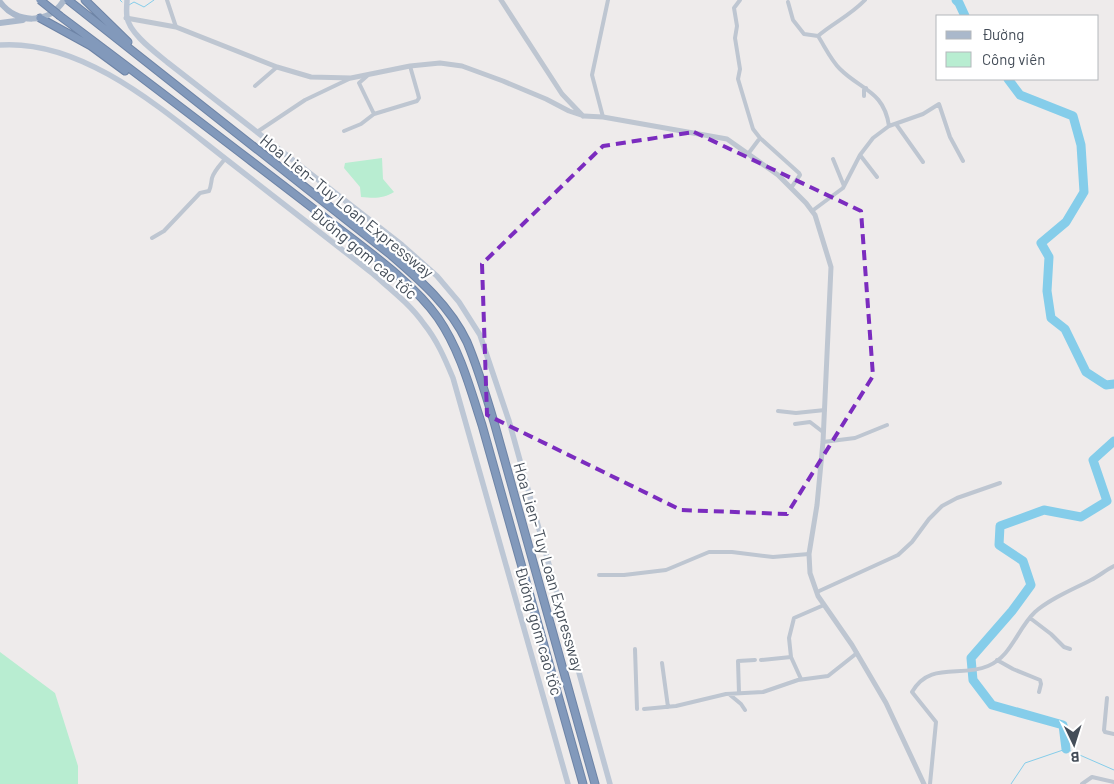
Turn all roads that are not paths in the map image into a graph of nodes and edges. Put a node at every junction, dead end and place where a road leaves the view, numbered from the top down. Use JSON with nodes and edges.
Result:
{"nodes":[{"id":1,"x":40,"y":0,"type":"edge"},
{"id":2,"x":64,"y":0,"type":"edge"},
{"id":3,"x":85,"y":0,"type":"edge"},
{"id":4,"x":127,"y":0,"type":"edge"},
{"id":5,"x":167,"y":0,"type":"edge"},
{"id":6,"x":501,"y":0,"type":"edge"},
{"id":7,"x":608,"y":0,"type":"edge"},
{"id":8,"x":740,"y":0,"type":"edge"},
{"id":9,"x":865,"y":0,"type":"edge"},
{"id":10,"x":0,"y":2,"type":"edge"},
{"id":11,"x":70,"y":2,"type":"edge"},
{"id":12,"x":788,"y":2,"type":"dead end"},
{"id":13,"x":40,"y":18,"type":"junction"},
{"id":14,"x":126,"y":18,"type":"junction"},
{"id":15,"x":27,"y":19,"type":"junction"},
{"id":16,"x":0,"y":23,"type":"edge"},
{"id":17,"x":176,"y":27,"type":"junction"},
{"id":18,"x":818,"y":36,"type":"junction"},
{"id":19,"x":0,"y":45,"type":"edge"},
{"id":20,"x":410,"y":66,"type":"junction"},
{"id":21,"x":277,"y":67,"type":"junction"},
{"id":22,"x":372,"y":74,"type":"junction"},
{"id":23,"x":351,"y":78,"type":"junction"},
{"id":24,"x":256,"y":86,"type":"dead end"},
{"id":25,"x":866,"y":88,"type":"junction"},
{"id":26,"x":562,"y":94,"type":"junction"},
{"id":27,"x":864,"y":96,"type":"dead end"},
{"id":28,"x":555,"y":105,"type":"junction"},
{"id":29,"x":374,"y":114,"type":"junction"},
{"id":30,"x":584,"y":116,"type":"junction"},
{"id":31,"x":603,"y":117,"type":"junction"},
{"id":32,"x":896,"y":124,"type":"junction"},
{"id":33,"x":889,"y":126,"type":"junction"},
{"id":34,"x":344,"y":131,"type":"dead end"},
{"id":35,"x":257,"y":132,"type":"junction"},
{"id":36,"x":241,"y":138,"type":"junction"},
{"id":37,"x":760,"y":138,"type":"junction"},
{"id":38,"x":748,"y":154,"type":"junction"},
{"id":39,"x":860,"y":155,"type":"junction"},
{"id":40,"x":226,"y":159,"type":"junction"},
{"id":41,"x":832,"y":159,"type":"dead end"},
{"id":42,"x":963,"y":161,"type":"dead end"},
{"id":43,"x":923,"y":162,"type":"dead end"},
{"id":44,"x":266,"y":172,"type":"junction"},
{"id":45,"x":877,"y":176,"type":"dead end"},
{"id":46,"x":844,"y":186,"type":"junction"},
{"id":47,"x":791,"y":188,"type":"junction"},
{"id":48,"x":812,"y":210,"type":"junction"},
{"id":49,"x":152,"y":238,"type":"dead end"},
{"id":50,"x":825,"y":410,"type":"junction"},
{"id":51,"x":778,"y":411,"type":"dead end"},
{"id":52,"x":795,"y":424,"type":"dead end"},
{"id":53,"x":887,"y":424,"type":"dead end"},
{"id":54,"x":823,"y":432,"type":"junction"},
{"id":55,"x":823,"y":442,"type":"junction"},
{"id":56,"x":1000,"y":483,"type":"dead end"},
{"id":57,"x":809,"y":554,"type":"junction"},
{"id":58,"x":1114,"y":566,"type":"edge"},
{"id":59,"x":599,"y":575,"type":"dead end"},
{"id":60,"x":817,"y":592,"type":"junction"},
{"id":61,"x":824,"y":605,"type":"junction"},
{"id":62,"x":1030,"y":618,"type":"junction"},
{"id":63,"x":635,"y":649,"type":"dead end"},
{"id":64,"x":1070,"y":649,"type":"dead end"},
{"id":65,"x":857,"y":654,"type":"junction"},
{"id":66,"x":792,"y":657,"type":"junction"},
{"id":67,"x":755,"y":660,"type":"dead end"},
{"id":68,"x":761,"y":660,"type":"dead end"},
{"id":69,"x":997,"y":660,"type":"junction"},
{"id":70,"x":662,"y":663,"type":"dead end"},
{"id":71,"x":801,"y":679,"type":"junction"},
{"id":72,"x":1039,"y":692,"type":"dead end"},
{"id":73,"x":739,"y":693,"type":"junction"},
{"id":74,"x":728,"y":694,"type":"junction"},
{"id":75,"x":1107,"y":698,"type":"dead end"},
{"id":76,"x":668,"y":707,"type":"junction"},
{"id":77,"x":637,"y":709,"type":"dead end"},
{"id":78,"x":644,"y":709,"type":"dead end"},
{"id":79,"x":745,"y":710,"type":"dead end"},
{"id":80,"x":1114,"y":734,"type":"edge"},
{"id":81,"x":1114,"y":782,"type":"edge"},
{"id":82,"x":568,"y":784,"type":"edge"},
{"id":83,"x":583,"y":784,"type":"edge"},
{"id":84,"x":595,"y":784,"type":"edge"},
{"id":85,"x":610,"y":784,"type":"edge"},
{"id":86,"x":924,"y":784,"type":"edge"},
{"id":87,"x":930,"y":784,"type":"edge"},
{"id":88,"x":1082,"y":784,"type":"edge"}],
"edges":[{"from":1,"to":44,"type":"highway","name":"Hoa Lien- Tuy Loan Expressway","bridge":true},
{"from":2,"to":13,"type":"main road"},
{"from":3,"to":36,"type":"highway"},
{"from":4,"to":14,"type":"main road"},
{"from":5,"to":17,"type":"street"},
{"from":6,"to":26,"type":"street"},
{"from":7,"to":31,"type":"street"},
{"from":8,"to":37,"type":"street"},
{"from":9,"to":18,"type":"street"},
{"from":10,"to":15,"type":"main road"},
{"from":11,"to":36,"type":"highway","name":"Hoa Lien- Tuy Loan Expressway"},
{"from":12,"to":18,"type":"street"},
{"from":13,"to":15,"type":"main road"},
{"from":13,"to":44,"type":"highway"},
{"from":14,"to":17,"type":"street"},
{"from":14,"to":35,"type":"main road","name":"Đường gom cao tốc"},
{"from":15,"to":16,"type":"main road"},
{"from":17,"to":21,"type":"street"},
{"from":18,"to":25,"type":"street"},
{"from":19,"to":40,"type":"main road","name":"Đường gom cao tốc"},
{"from":20,"to":22,"type":"street"},
{"from":20,"to":28,"type":"street"},
{"from":20,"to":29,"type":"street"},
{"from":21,"to":23,"type":"street"},
{"from":21,"to":24,"type":"street"},
{"from":22,"to":23,"type":"street"},
{"from":22,"to":29,"type":"street"},
{"from":23,"to":35,"type":"street"},
{"from":25,"to":27,"type":"street"},
{"from":25,"to":33,"type":"street"},
{"from":26,"to":28,"type":"street"},
{"from":26,"to":30,"type":"street"},
{"from":28,"to":30,"type":"street"},
{"from":29,"to":34,"type":"street"},
{"from":30,"to":31,"type":"street"},
{"from":31,"to":38,"type":"street"},
{"from":32,"to":33,"type":"street"},
{"from":32,"to":42,"type":"street"},
{"from":32,"to":43,"type":"street"},
{"from":33,"to":39,"type":"street"},
{"from":35,"to":85,"type":"main road","name":"Đường gom cao tốc"},
{"from":36,"to":84,"type":"highway","name":"Hoa Lien- Tuy Loan Expressway"},
{"from":37,"to":38,"type":"street"},
{"from":37,"to":47,"type":"street"},
{"from":38,"to":47,"type":"street"},
{"from":39,"to":45,"type":"street"},
{"from":39,"to":46,"type":"street"},
{"from":40,"to":49,"type":"street"},
{"from":40,"to":82,"type":"main road","name":"Đường gom cao tốc"},
{"from":41,"to":46,"type":"street"},
{"from":44,"to":83,"type":"highway","name":"Hoa Lien- Tuy Loan Expressway"},
{"from":46,"to":48,"type":"street"},
{"from":47,"to":48,"type":"street"},
{"from":48,"to":50,"type":"street"},
{"from":50,"to":51,"type":"street"},
{"from":50,"to":54,"type":"street"},
{"from":52,"to":54,"type":"street"},
{"from":53,"to":55,"type":"street"},
{"from":54,"to":55,"type":"street"},
{"from":55,"to":57,"type":"street"},
{"from":56,"to":60,"type":"street"},
{"from":57,"to":59,"type":"street"},
{"from":57,"to":60,"type":"street"},
{"from":58,"to":62,"type":"street"},
{"from":60,"to":61,"type":"street"},
{"from":61,"to":65,"type":"street"},
{"from":61,"to":66,"type":"street"},
{"from":62,"to":64,"type":"street"},
{"from":62,"to":69,"type":"street"},
{"from":63,"to":77,"type":"street"},
{"from":65,"to":71,"type":"street"},
{"from":65,"to":86,"type":"street"},
{"from":66,"to":68,"type":"street"},
{"from":66,"to":71,"type":"street"},
{"from":67,"to":73,"type":"street"},
{"from":69,"to":72,"type":"street"},
{"from":69,"to":87,"type":"street"},
{"from":70,"to":76,"type":"street"},
{"from":71,"to":73,"type":"street"},
{"from":73,"to":74,"type":"street"},
{"from":74,"to":76,"type":"street"},
{"from":74,"to":79,"type":"street"},
{"from":75,"to":80,"type":"street"},
{"from":76,"to":78,"type":"street"},
{"from":81,"to":88,"type":"street"}]}
